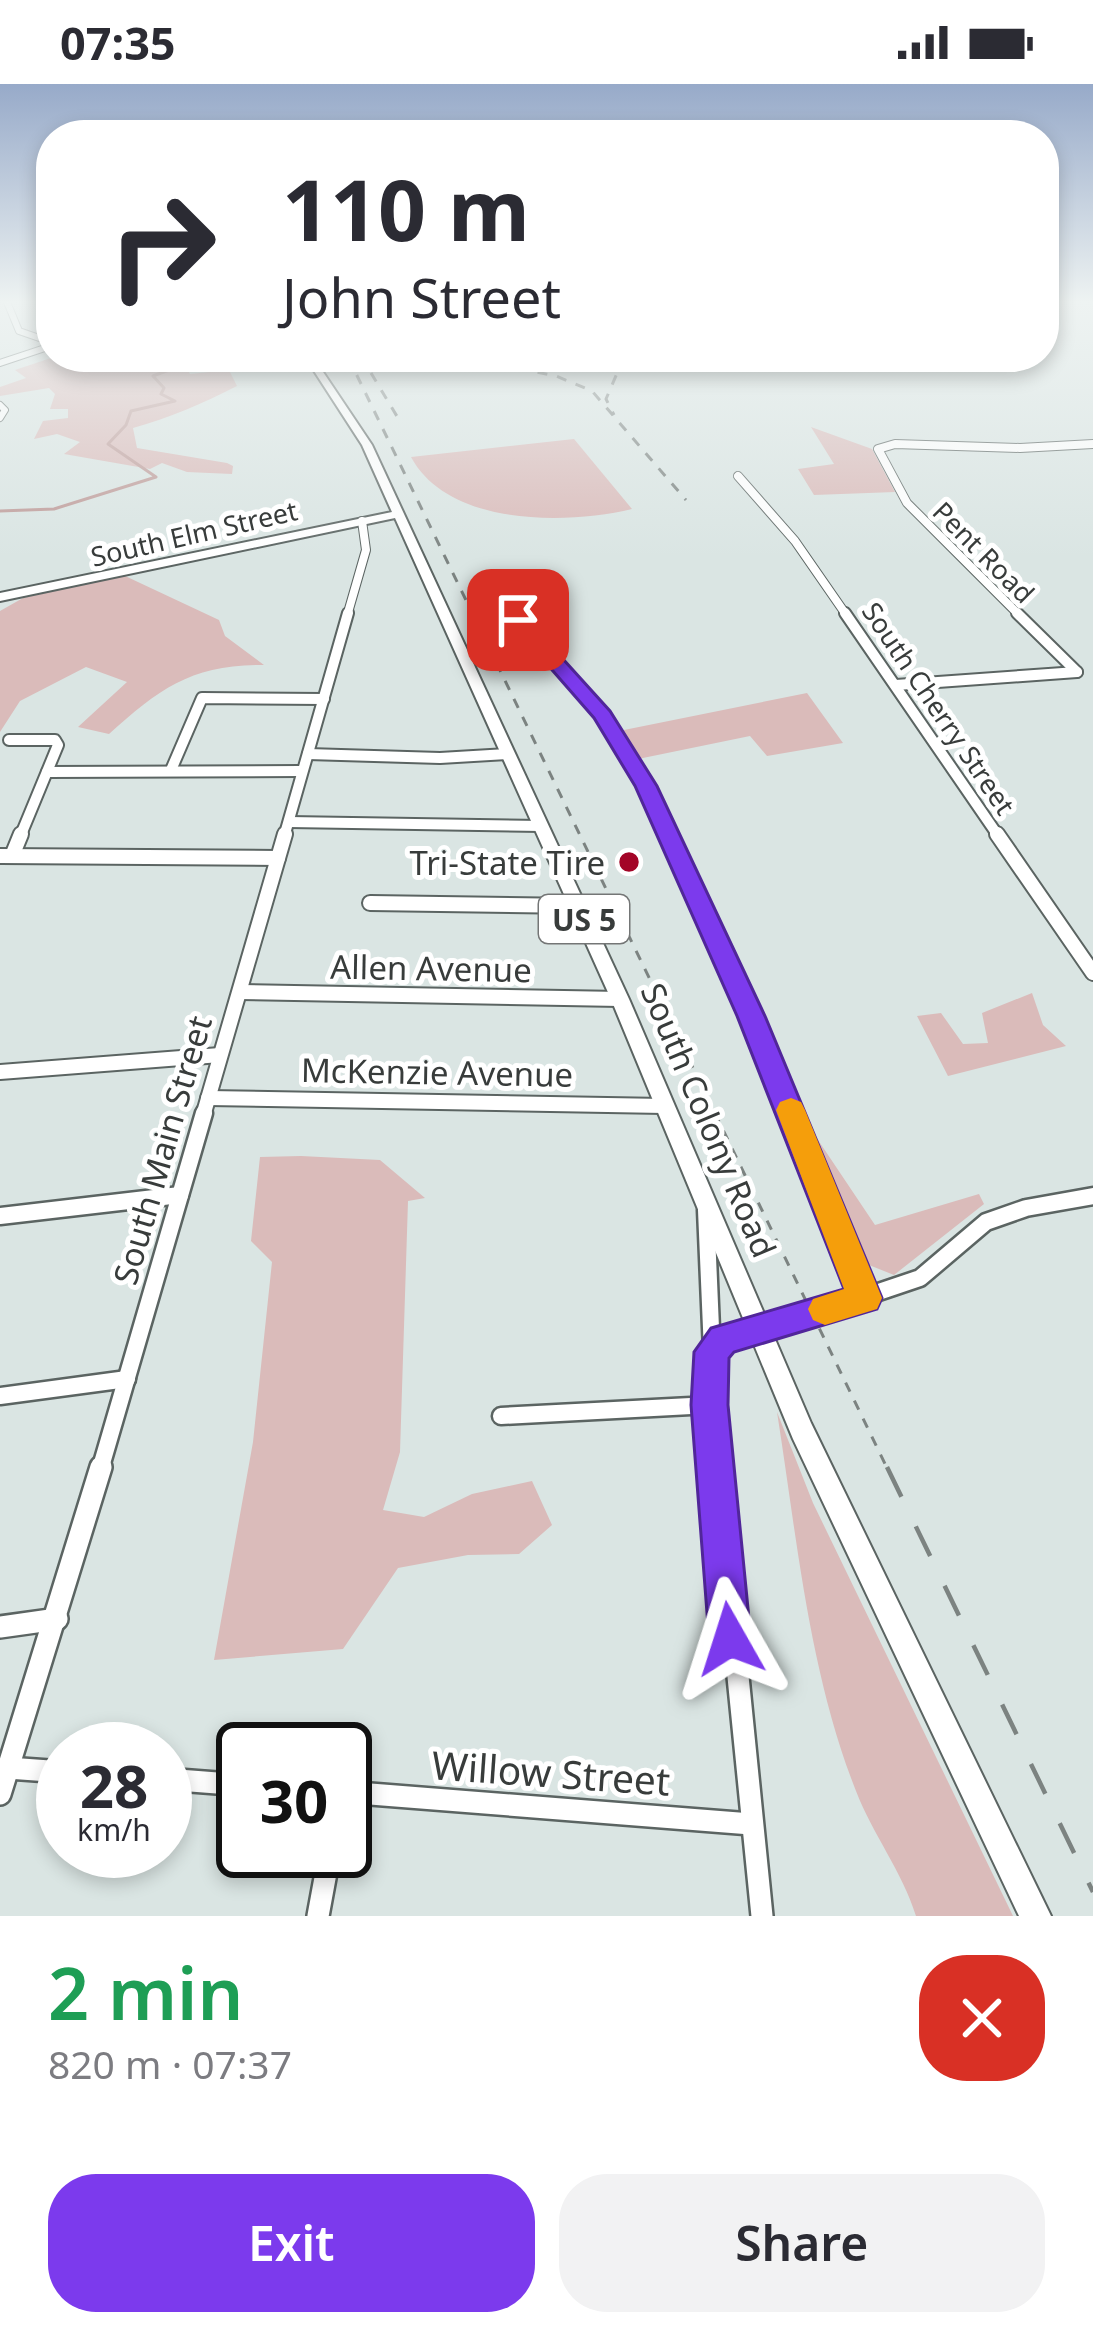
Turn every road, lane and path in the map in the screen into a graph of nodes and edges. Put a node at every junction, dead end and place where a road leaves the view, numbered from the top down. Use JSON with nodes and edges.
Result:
{"nodes":[{"id":1,"x":330,"y":387,"type":"edge"},
{"id":2,"x":0,"y":405,"type":"edge"},
{"id":3,"x":0,"y":418,"type":"edge"},
{"id":4,"x":1093,"y":444,"type":"edge"},
{"id":5,"x":739,"y":476,"type":"dead end"},
{"id":6,"x":398,"y":514,"type":"junction"},
{"id":7,"x":362,"y":521,"type":"junction"},
{"id":8,"x":0,"y":598,"type":"edge"},
{"id":9,"x":505,"y":599,"type":"dead end"},
{"id":10,"x":896,"y":685,"type":"junction"},
{"id":11,"x":324,"y":699,"type":"junction"},
{"id":12,"x":9,"y":740,"type":"dead end"},
{"id":13,"x":507,"y":754,"type":"junction"},
{"id":14,"x":304,"y":763,"type":"junction"},
{"id":15,"x":171,"y":770,"type":"junction"},
{"id":16,"x":47,"y":772,"type":"junction"},
{"id":17,"x":289,"y":822,"type":"junction"},
{"id":18,"x":541,"y":826,"type":"junction"},
{"id":19,"x":6,"y":856,"type":"edge"},
{"id":20,"x":278,"y":858,"type":"junction"},
{"id":21,"x":370,"y":903,"type":"dead end"},
{"id":22,"x":578,"y":906,"type":"junction"},
{"id":23,"x":1093,"y":973,"type":"edge"},
{"id":24,"x":240,"y":992,"type":"junction"},
{"id":25,"x":620,"y":999,"type":"junction"},
{"id":26,"x":220,"y":1055,"type":"junction"},
{"id":27,"x":0,"y":1072,"type":"edge"},
{"id":28,"x":208,"y":1098,"type":"junction"},
{"id":29,"x":664,"y":1106,"type":"junction"},
{"id":30,"x":180,"y":1195,"type":"junction"},
{"id":31,"x":1093,"y":1196,"type":"edge"},
{"id":32,"x":706,"y":1210,"type":"junction"},
{"id":33,"x":0,"y":1216,"type":"edge"},
{"id":34,"x":865,"y":1298,"type":"junction"},
{"id":35,"x":757,"y":1328,"type":"junction"},
{"id":36,"x":712,"y":1352,"type":"junction"},
{"id":37,"x":127,"y":1379,"type":"junction"},
{"id":38,"x":0,"y":1396,"type":"edge"},
{"id":39,"x":710,"y":1405,"type":"junction"},
{"id":40,"x":501,"y":1415,"type":"dead end"},
{"id":41,"x":57,"y":1618,"type":"junction"},
{"id":42,"x":0,"y":1628,"type":"edge"},
{"id":43,"x":8,"y":1768,"type":"junction"},
{"id":44,"x":36,"y":1770,"type":"edge"},
{"id":45,"x":0,"y":1794,"type":"edge"},
{"id":46,"x":372,"y":1794,"type":"edge"},
{"id":47,"x":751,"y":1824,"type":"junction"},
{"id":48,"x":325,"y":1878,"type":"edge"},
{"id":49,"x":318,"y":1916,"type":"edge"},
{"id":50,"x":762,"y":1916,"type":"edge"},
{"id":51,"x":1036,"y":1916,"type":"edge"}],
"edges":[{"from":1,"to":6,"type":"main road","name":"South Colony Road","number":"US 5"},
{"from":2,"to":3,"type":"street"},
{"from":4,"to":10,"type":"street","name":"Pent Road"},
{"from":5,"to":10,"type":"street","name":"South Cherry Street"},
{"from":6,"to":7,"type":"main road","name":"South Elm Street"},
{"from":6,"to":13,"type":"main road","name":"South Colony Road","number":"US 5"},
{"from":7,"to":8,"type":"main road","name":"South Elm Street"},
{"from":7,"to":11,"type":"street","name":"South Main Street"},
{"from":9,"to":34,"type":"street"},
{"from":10,"to":23,"type":"street","name":"South Cherry Street"},
{"from":11,"to":14,"type":"street","name":"South Main Street"},
{"from":11,"to":15,"type":"street"},
{"from":12,"to":16,"type":"street"},
{"from":13,"to":14,"type":"street"},
{"from":13,"to":18,"type":"main road","name":"South Colony Road","number":"US 5"},
{"from":14,"to":15,"type":"street"},
{"from":14,"to":17,"type":"street","name":"South Main Street"},
{"from":15,"to":16,"type":"street"},
{"from":16,"to":19,"type":"street"},
{"from":17,"to":18,"type":"street"},
{"from":17,"to":20,"type":"street","name":"South Main Street"},
{"from":18,"to":22,"type":"main road","name":"South Colony Road","number":"US 5"},
{"from":19,"to":20,"type":"street"},
{"from":20,"to":24,"type":"street","name":"South Main Street"},
{"from":21,"to":22,"type":"street"},
{"from":22,"to":25,"type":"main road","name":"South Colony Road","number":"US 5"},
{"from":24,"to":25,"type":"street","name":"Allen Avenue"},
{"from":24,"to":26,"type":"street","name":"South Main Street"},
{"from":25,"to":29,"type":"main road","name":"South Colony Road","number":"US 5"},
{"from":26,"to":27,"type":"street"},
{"from":26,"to":28,"type":"street","name":"South Main Street"},
{"from":28,"to":29,"type":"street","name":"McKenzie Avenue"},
{"from":28,"to":30,"type":"street","name":"South Main Street"},
{"from":29,"to":32,"type":"main road","name":"South Colony Road","number":"US 5"},
{"from":30,"to":33,"type":"street"},
{"from":30,"to":37,"type":"street","name":"South Main Street"},
{"from":31,"to":34,"type":"street"},
{"from":32,"to":35,"type":"main road","name":"South Colony Road","number":"US 5"},
{"from":32,"to":36,"type":"street"},
{"from":34,"to":35,"type":"street","bridge":true},
{"from":35,"to":36,"type":"street"},
{"from":35,"to":51,"type":"main road","name":"South Colony Road","number":"US 5"},
{"from":36,"to":39,"type":"street"},
{"from":37,"to":38,"type":"street"},
{"from":37,"to":41,"type":"street","name":"South Main Street"},
{"from":39,"to":40,"type":"street"},
{"from":39,"to":47,"type":"street"},
{"from":41,"to":42,"type":"street"},
{"from":41,"to":43,"type":"street","name":"South Main Street"},
{"from":43,"to":44,"type":"street"},
{"from":43,"to":45,"type":"street","name":"South Main Street"},
{"from":46,"to":47,"type":"street","name":"Willow Street"},
{"from":47,"to":50,"type":"street"},
{"from":48,"to":49,"type":"street"}]}
